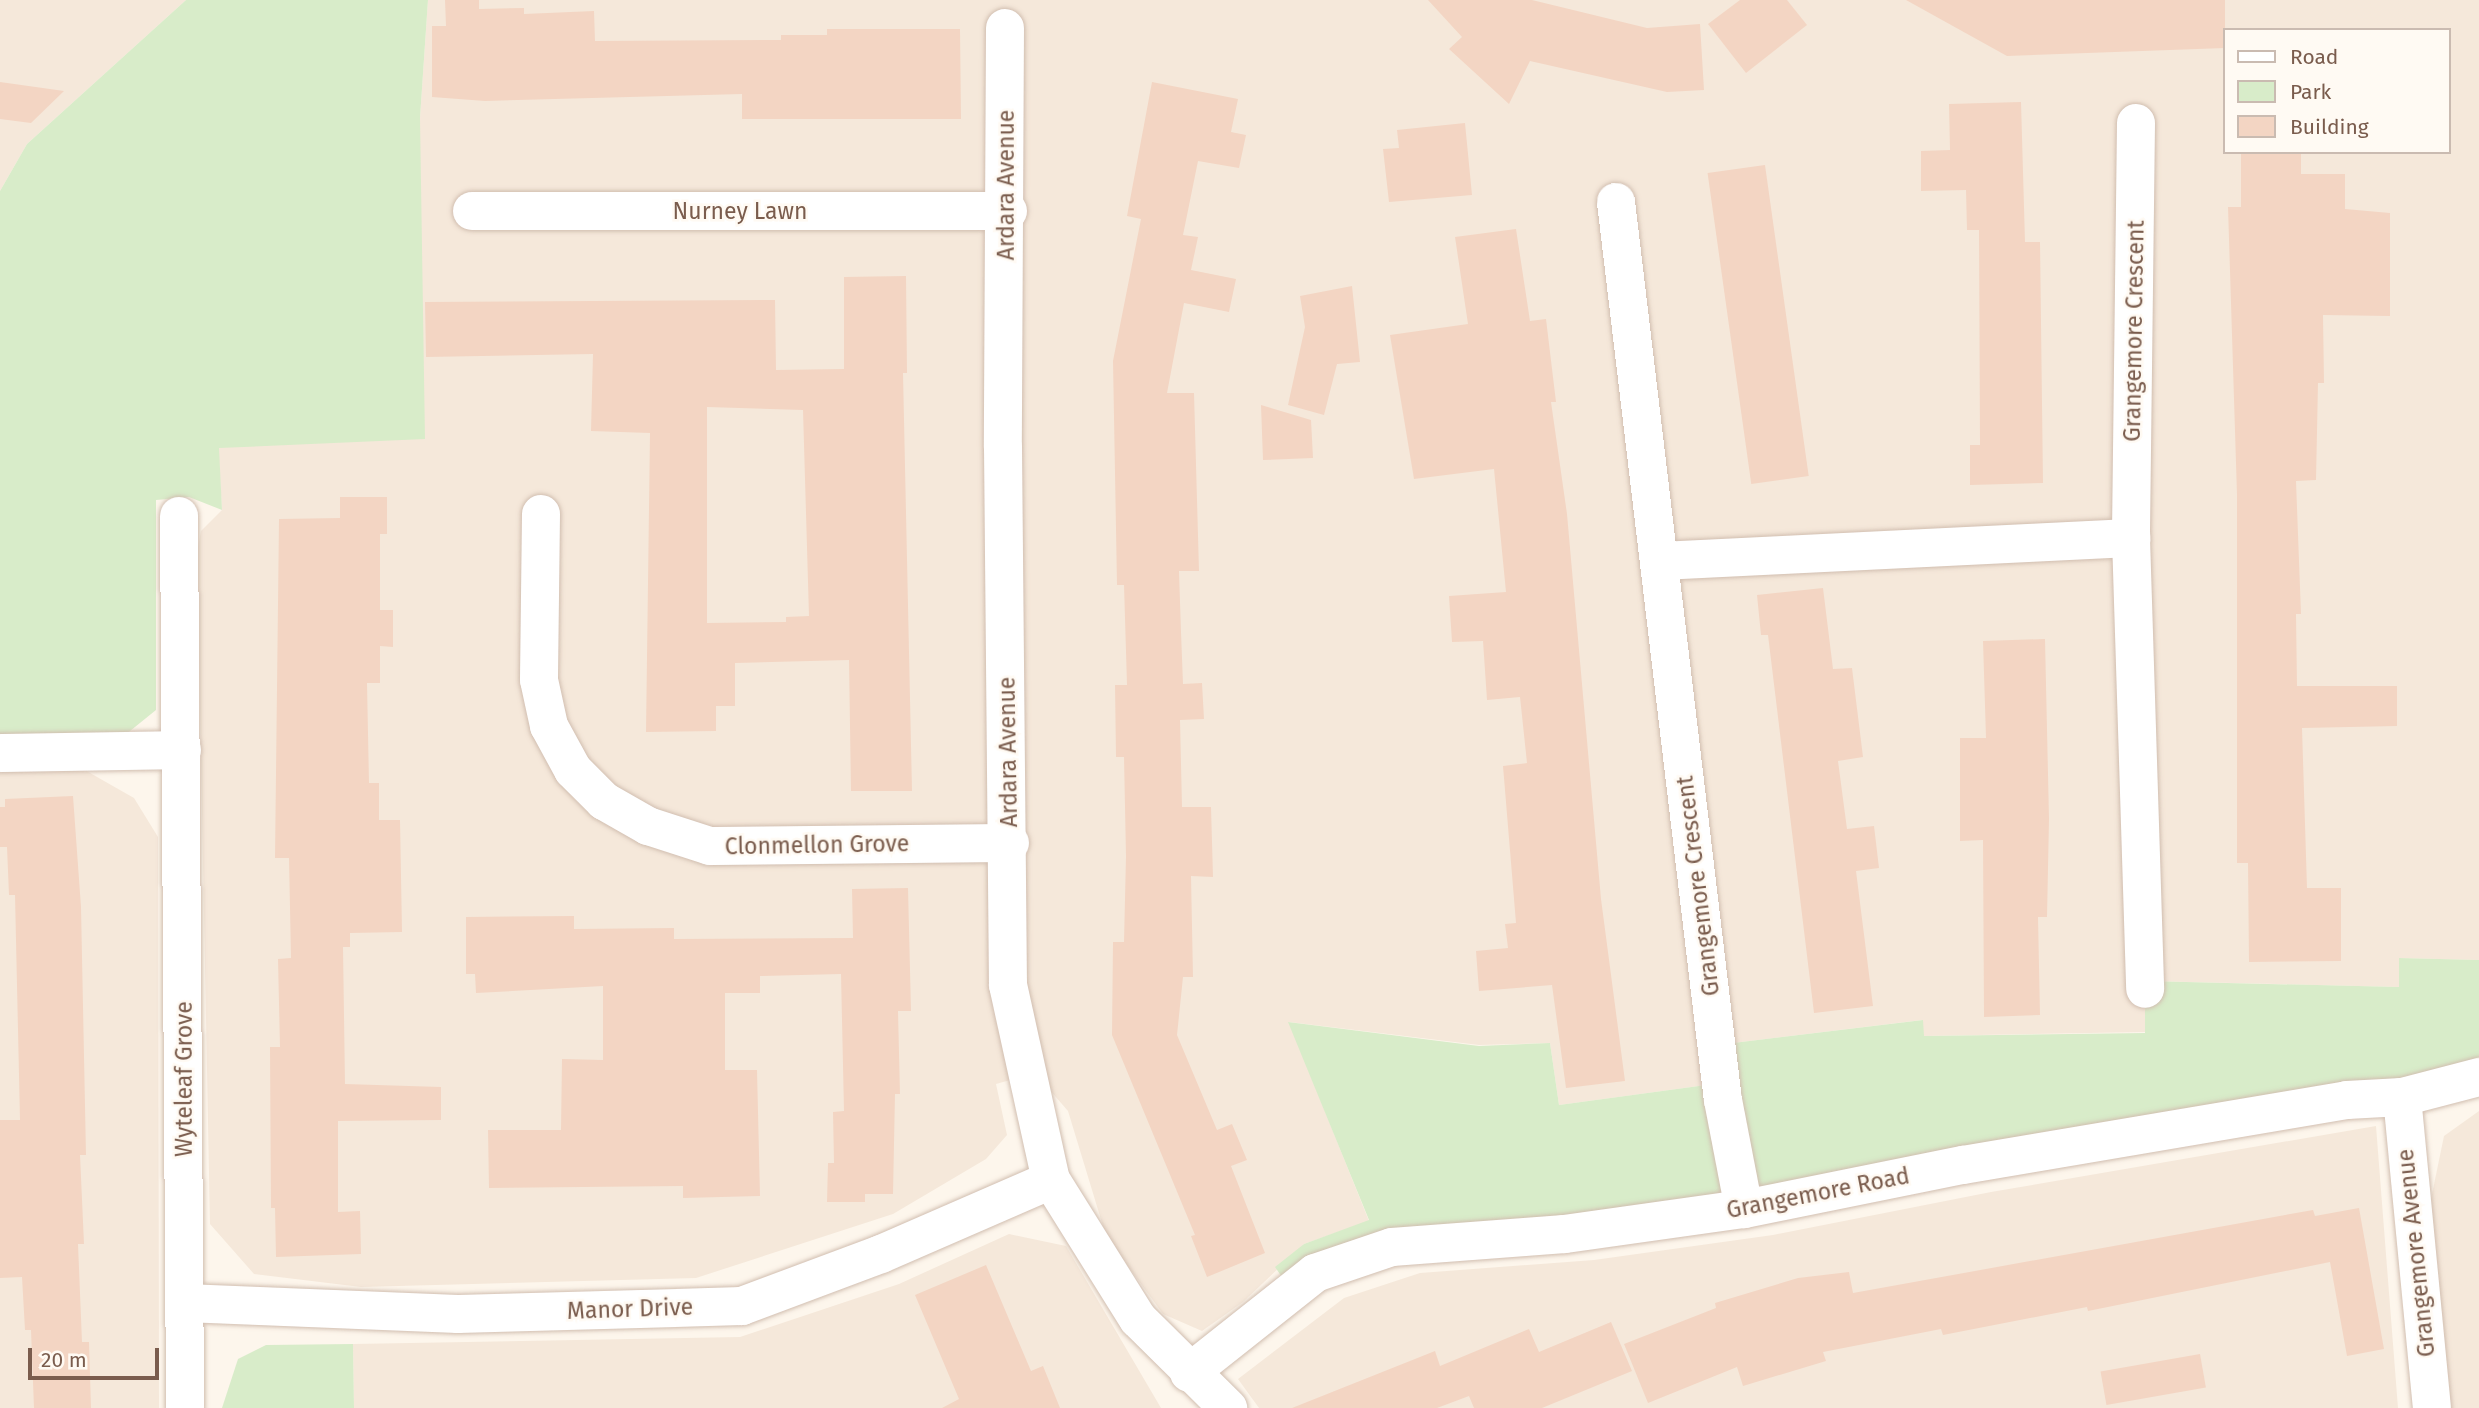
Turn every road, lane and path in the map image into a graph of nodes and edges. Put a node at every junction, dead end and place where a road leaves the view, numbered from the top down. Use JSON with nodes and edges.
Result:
{"nodes":[{"id":1,"x":1005,"y":28,"type":"dead end"},
{"id":2,"x":2136,"y":123,"type":"dead end"},
{"id":3,"x":1616,"y":202,"type":"dead end"},
{"id":4,"x":472,"y":211,"type":"dead end"},
{"id":5,"x":1008,"y":211,"type":"junction"},
{"id":6,"x":541,"y":514,"type":"dead end"},
{"id":7,"x":179,"y":516,"type":"dead end"},
{"id":8,"x":2132,"y":538,"type":"junction"},
{"id":9,"x":1659,"y":561,"type":"junction"},
{"id":10,"x":182,"y":750,"type":"junction"},
{"id":11,"x":0,"y":753,"type":"edge"},
{"id":12,"x":1010,"y":843,"type":"junction"},
{"id":13,"x":2145,"y":989,"type":"dead end"},
{"id":14,"x":2479,"y":1077,"type":"edge"},
{"id":15,"x":2403,"y":1097,"type":"junction"},
{"id":16,"x":1051,"y":1180,"type":"junction"},
{"id":17,"x":1744,"y":1209,"type":"junction"},
{"id":18,"x":185,"y":1303,"type":"junction"},
{"id":19,"x":1189,"y":1373,"type":"junction"},
{"id":20,"x":185,"y":1408,"type":"edge"},
{"id":21,"x":1228,"y":1408,"type":"edge"},
{"id":22,"x":2432,"y":1408,"type":"edge"}],
"edges":[{"from":1,"to":5,"type":"street","name":"Ardara Avenue"},
{"from":2,"to":8,"type":"street","name":"Grangemore Crescent"},
{"from":3,"to":9,"type":"street","name":"Grangemore Crescent"},
{"from":4,"to":5,"type":"street","name":"Nurney Lawn"},
{"from":5,"to":12,"type":"street","name":"Ardara Avenue"},
{"from":6,"to":12,"type":"street","name":"Clonmellon Grove"},
{"from":7,"to":10,"type":"street","name":"Wyteleaf Grove"},
{"from":8,"to":9,"type":"street"},
{"from":8,"to":13,"type":"street","name":"Grangemore Crescent"},
{"from":9,"to":17,"type":"street","name":"Grangemore Crescent"},
{"from":10,"to":11,"type":"street"},
{"from":10,"to":18,"type":"street","name":"Wyteleaf Grove"},
{"from":12,"to":16,"type":"street","name":"Ardara Avenue"},
{"from":14,"to":15,"type":"street","name":"Grangemore Road"},
{"from":15,"to":17,"type":"street","name":"Grangemore Road"},
{"from":15,"to":22,"type":"street","name":"Grangemore Avenue"},
{"from":16,"to":18,"type":"street","name":"Manor Drive"},
{"from":16,"to":19,"type":"street","name":"Ardara Avenue"},
{"from":17,"to":19,"type":"street","name":"Grangemore Road"},
{"from":18,"to":20,"type":"street","name":"Wyteleaf Grove"},
{"from":19,"to":21,"type":"street","name":"Ardara Avenue"}]}
